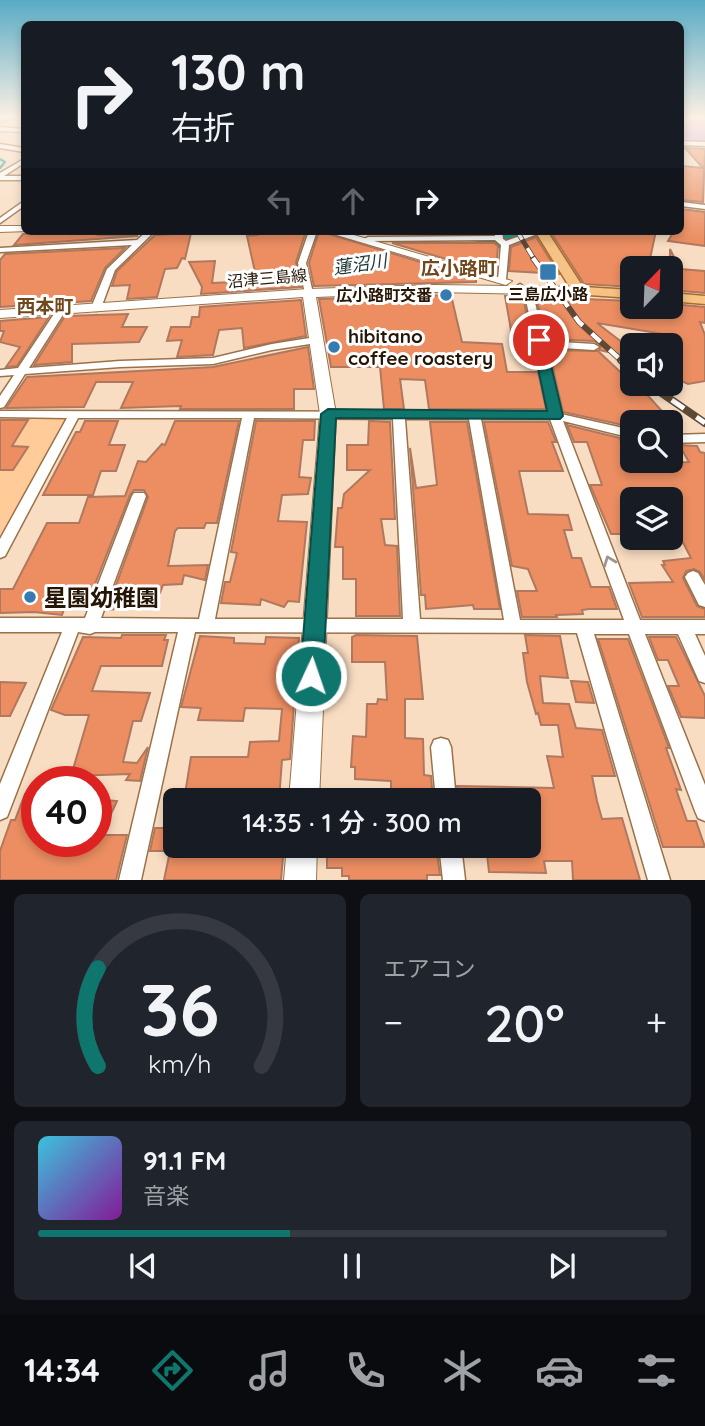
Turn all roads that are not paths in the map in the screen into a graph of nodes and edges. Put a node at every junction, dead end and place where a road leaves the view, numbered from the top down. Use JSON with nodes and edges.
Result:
{"nodes":[{"id":1,"x":21,"y":163,"type":"edge"},
{"id":2,"x":0,"y":177,"type":"edge"},
{"id":3,"x":21,"y":178,"type":"edge"},
{"id":4,"x":684,"y":204,"type":"edge"},
{"id":5,"x":21,"y":205,"type":"edge"},
{"id":6,"x":704,"y":207,"type":"edge"},
{"id":7,"x":0,"y":221,"type":"edge"},
{"id":8,"x":0,"y":229,"type":"edge"},
{"id":9,"x":21,"y":229,"type":"edge"},
{"id":10,"x":147,"y":235,"type":"edge"},
{"id":11,"x":312,"y":235,"type":"edge"},
{"id":12,"x":351,"y":235,"type":"edge"},
{"id":13,"x":521,"y":235,"type":"edge"},
{"id":14,"x":544,"y":235,"type":"edge"},
{"id":15,"x":369,"y":238,"type":"edge"},
{"id":16,"x":501,"y":239,"type":"edge"},
{"id":17,"x":140,"y":242,"type":"junction"},
{"id":18,"x":0,"y":250,"type":"edge"},
{"id":19,"x":502,"y":279,"type":"junction"},
{"id":20,"x":520,"y":287,"type":"junction"},
{"id":21,"x":579,"y":290,"type":"junction"},
{"id":22,"x":309,"y":292,"type":"junction"},
{"id":23,"x":620,"y":294,"type":"edge"},
{"id":24,"x":683,"y":298,"type":"edge"},
{"id":25,"x":705,"y":300,"type":"edge"},
{"id":26,"x":96,"y":308,"type":"junction"},
{"id":27,"x":61,"y":310,"type":"junction"},
{"id":28,"x":0,"y":314,"type":"edge"},
{"id":29,"x":316,"y":340,"type":"junction"},
{"id":30,"x":540,"y":344,"type":"junction"},
{"id":31,"x":594,"y":347,"type":"dead end"},
{"id":32,"x":22,"y":372,"type":"junction"},
{"id":33,"x":0,"y":373,"type":"edge"},
{"id":34,"x":0,"y":405,"type":"edge"},
{"id":35,"x":0,"y":414,"type":"edge"},
{"id":36,"x":75,"y":414,"type":"junction"},
{"id":37,"x":328,"y":414,"type":"junction"},
{"id":38,"x":248,"y":415,"type":"junction"},
{"id":39,"x":398,"y":415,"type":"junction"},
{"id":40,"x":474,"y":415,"type":"junction"},
{"id":41,"x":555,"y":416,"type":"junction"},
{"id":42,"x":620,"y":431,"type":"edge"},
{"id":43,"x":139,"y":496,"type":"dead end"},
{"id":44,"x":0,"y":552,"type":"edge"},
{"id":45,"x":693,"y":577,"type":"dead end"},
{"id":46,"x":705,"y":601,"type":"edge"},
{"id":47,"x":0,"y":625,"type":"edge"},
{"id":48,"x":634,"y":625,"type":"junction"},
{"id":49,"x":314,"y":626,"type":"junction"},
{"id":50,"x":513,"y":626,"type":"junction"},
{"id":51,"x":583,"y":626,"type":"junction"},
{"id":52,"x":683,"y":626,"type":"junction"},
{"id":53,"x":81,"y":627,"type":"junction"},
{"id":54,"x":197,"y":627,"type":"junction"},
{"id":55,"x":412,"y":627,"type":"junction"},
{"id":56,"x":705,"y":627,"type":"edge"},
{"id":57,"x":705,"y":675,"type":"edge"},
{"id":58,"x":441,"y":747,"type":"dead end"},
{"id":59,"x":305,"y":788,"type":"edge"},
{"id":60,"x":445,"y":788,"type":"edge"},
{"id":61,"x":0,"y":810,"type":"edge"},
{"id":62,"x":705,"y":811,"type":"edge"},
{"id":63,"x":301,"y":858,"type":"edge"},
{"id":64,"x":451,"y":858,"type":"edge"},
{"id":65,"x":130,"y":880,"type":"edge"},
{"id":66,"x":300,"y":880,"type":"edge"},
{"id":67,"x":454,"y":880,"type":"edge"},
{"id":68,"x":659,"y":880,"type":"edge"}],
"edges":[{"from":1,"to":2,"type":"street"},
{"from":2,"to":3,"type":"street"},
{"from":4,"to":6,"type":"street"},
{"from":5,"to":7,"type":"street"},
{"from":8,"to":9,"type":"street"},
{"from":10,"to":17,"type":"street"},
{"from":11,"to":22,"type":"street"},
{"from":12,"to":15,"type":"street"},
{"from":13,"to":16,"type":"street"},
{"from":14,"to":21,"type":"main road"},
{"from":15,"to":16,"type":"street"},
{"from":15,"to":19,"type":"street"},
{"from":16,"to":19,"type":"street"},
{"from":17,"to":18,"type":"street"},
{"from":17,"to":26,"type":"street"},
{"from":19,"to":20,"type":"street"},
{"from":20,"to":21,"type":"street","name":"沼津三島線"},
{"from":20,"to":22,"type":"street","name":"沼津三島線"},
{"from":20,"to":30,"type":"street"},
{"from":21,"to":23,"type":"main road"},
{"from":22,"to":26,"type":"street","name":"沼津三島線"},
{"from":22,"to":29,"type":"street"},
{"from":24,"to":25,"type":"main road"},
{"from":26,"to":27,"type":"street","name":"沼津三島線"},
{"from":27,"to":28,"type":"street","name":"沼津三島線"},
{"from":27,"to":32,"type":"street"},
{"from":29,"to":32,"type":"street"},
{"from":29,"to":37,"type":"street"},
{"from":30,"to":31,"type":"street"},
{"from":30,"to":41,"type":"street"},
{"from":32,"to":33,"type":"street"},
{"from":32,"to":34,"type":"street"},
{"from":35,"to":36,"type":"street"},
{"from":36,"to":38,"type":"street"},
{"from":36,"to":44,"type":"street"},
{"from":37,"to":38,"type":"street"},
{"from":37,"to":39,"type":"street"},
{"from":37,"to":49,"type":"street"},
{"from":38,"to":54,"type":"street"},
{"from":39,"to":40,"type":"street"},
{"from":39,"to":55,"type":"street"},
{"from":40,"to":41,"type":"street"},
{"from":40,"to":50,"type":"street"},
{"from":41,"to":42,"type":"street"},
{"from":48,"to":41,"type":"street","one_way":true},
{"from":43,"to":53,"type":"street"},
{"from":45,"to":46,"type":"street"},
{"from":47,"to":53,"type":"street"},
{"from":48,"to":51,"type":"street"},
{"from":48,"to":52,"type":"street"},
{"from":48,"to":62,"type":"street"},
{"from":49,"to":54,"type":"street"},
{"from":49,"to":55,"type":"street"},
{"from":49,"to":59,"type":"street"},
{"from":50,"to":51,"type":"street"},
{"from":50,"to":55,"type":"street"},
{"from":51,"to":68,"type":"street"},
{"from":52,"to":56,"type":"street"},
{"from":52,"to":57,"type":"street"},
{"from":53,"to":54,"type":"street"},
{"from":53,"to":61,"type":"street"},
{"from":54,"to":65,"type":"street"},
{"from":58,"to":60,"type":"street"},
{"from":63,"to":66,"type":"street"},
{"from":64,"to":67,"type":"street"}]}
